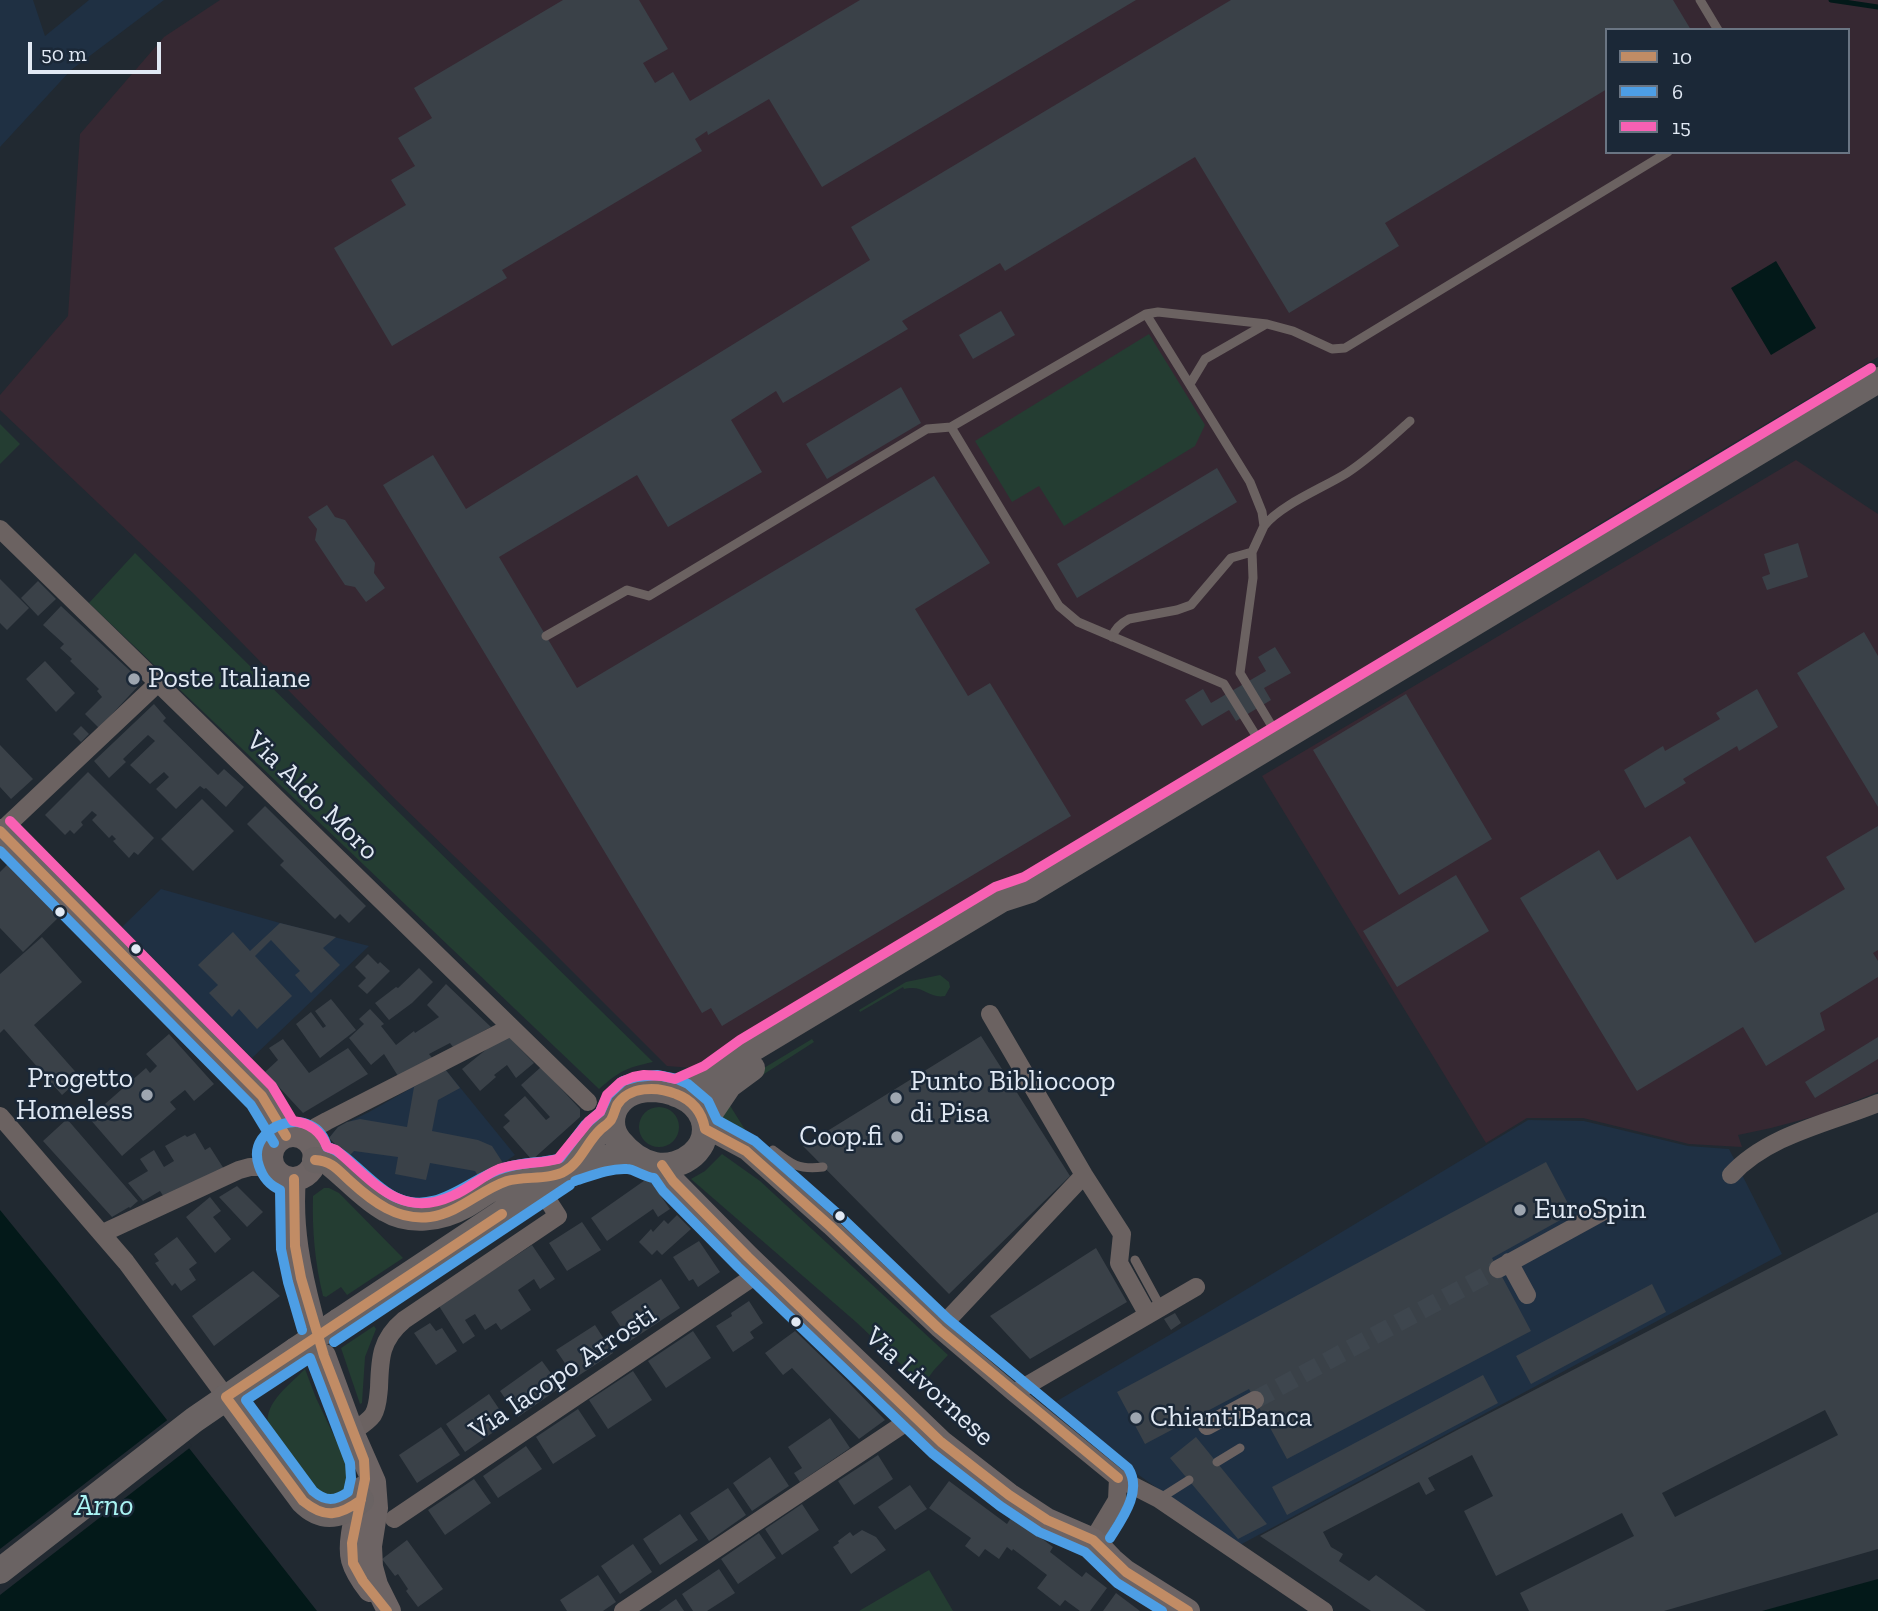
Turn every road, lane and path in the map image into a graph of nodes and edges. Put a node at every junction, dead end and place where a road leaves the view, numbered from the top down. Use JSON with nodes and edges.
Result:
{"nodes":[{"id":1,"x":1700,"y":0,"type":"edge"},
{"id":2,"x":1717,"y":28,"type":"edge"},
{"id":3,"x":1665,"y":154,"type":"edge"},
{"id":4,"x":1146,"y":314,"type":"junction"},
{"id":5,"x":1267,"y":324,"type":"junction"},
{"id":6,"x":1190,"y":384,"type":"junction"},
{"id":7,"x":1871,"y":388,"type":"edge"},
{"id":8,"x":1410,"y":421,"type":"dead end"},
{"id":9,"x":951,"y":427,"type":"junction"},
{"id":10,"x":1264,"y":526,"type":"junction"},
{"id":11,"x":0,"y":529,"type":"edge"},
{"id":12,"x":1252,"y":552,"type":"junction"},
{"id":13,"x":546,"y":636,"type":"dead end"},
{"id":14,"x":1112,"y":637,"type":"junction"},
{"id":15,"x":158,"y":683,"type":"junction"},
{"id":16,"x":1272,"y":744,"type":"junction"},
{"id":17,"x":4,"y":828,"type":"edge"},
{"id":18,"x":1030,"y":890,"type":"junction"},
{"id":19,"x":990,"y":1014,"type":"dead end"},
{"id":20,"x":511,"y":1027,"type":"junction"},
{"id":21,"x":676,"y":1094,"type":"junction"},
{"id":22,"x":588,"y":1102,"type":"dead end"},
{"id":23,"x":1878,"y":1103,"type":"edge"},
{"id":24,"x":0,"y":1116,"type":"edge"},
{"id":25,"x":612,"y":1119,"type":"junction"},
{"id":26,"x":704,"y":1125,"type":"junction"},
{"id":27,"x":302,"y":1145,"type":"junction"},
{"id":28,"x":631,"y":1154,"type":"junction"},
{"id":29,"x":761,"y":1164,"type":"junction"},
{"id":30,"x":662,"y":1165,"type":"junction"},
{"id":31,"x":822,"y":1167,"type":"dead end"},
{"id":32,"x":284,"y":1173,"type":"junction"},
{"id":33,"x":1084,"y":1175,"type":"junction"},
{"id":34,"x":1731,"y":1175,"type":"dead end"},
{"id":35,"x":556,"y":1177,"type":"junction"},
{"id":36,"x":1602,"y":1212,"type":"dead end"},
{"id":37,"x":103,"y":1233,"type":"junction"},
{"id":38,"x":1135,"y":1260,"type":"dead end"},
{"id":39,"x":762,"y":1271,"type":"junction"},
{"id":40,"x":1196,"y":1287,"type":"dead end"},
{"id":41,"x":1527,"y":1295,"type":"dead end"},
{"id":42,"x":1155,"y":1311,"type":"junction"},
{"id":43,"x":311,"y":1316,"type":"dead end"},
{"id":44,"x":939,"y":1329,"type":"junction"},
{"id":45,"x":324,"y":1356,"type":"dead end"},
{"id":46,"x":1014,"y":1393,"type":"junction"},
{"id":47,"x":226,"y":1397,"type":"junction"},
{"id":48,"x":1255,"y":1401,"type":"tunnel mouth"},
{"id":49,"x":914,"y":1417,"type":"junction"},
{"id":50,"x":1207,"y":1426,"type":"dead end"},
{"id":51,"x":352,"y":1432,"type":"junction"},
{"id":52,"x":1240,"y":1448,"type":"dead end"},
{"id":53,"x":363,"y":1460,"type":"junction"},
{"id":54,"x":1217,"y":1462,"type":"dead end"},
{"id":55,"x":1118,"y":1478,"type":"junction"},
{"id":56,"x":1189,"y":1480,"type":"dead end"},
{"id":57,"x":1159,"y":1499,"type":"junction"},
{"id":58,"x":361,"y":1500,"type":"junction"},
{"id":59,"x":394,"y":1519,"type":"dead end"},
{"id":60,"x":1093,"y":1540,"type":"junction"},
{"id":61,"x":0,"y":1571,"type":"edge"},
{"id":62,"x":388,"y":1611,"type":"edge"},
{"id":63,"x":623,"y":1611,"type":"edge"},
{"id":64,"x":1188,"y":1611,"type":"edge"},
{"id":65,"x":1324,"y":1611,"type":"edge"}],
"edges":[{"from":1,"to":2,"type":"lane"},
{"from":3,"to":5,"type":"lane"},
{"from":4,"to":5,"type":"lane"},
{"from":4,"to":6,"type":"lane"},
{"from":4,"to":9,"type":"lane"},
{"from":5,"to":6,"type":"lane"},
{"from":6,"to":10,"type":"lane"},
{"from":7,"to":16,"type":"main road"},
{"from":8,"to":10,"type":"lane"},
{"from":9,"to":13,"type":"lane"},
{"from":9,"to":14,"type":"lane"},
{"from":10,"to":12,"type":"lane"},
{"from":11,"to":15,"type":"street","name":"Via Aldo Moro"},
{"from":12,"to":14,"type":"lane"},
{"from":12,"to":16,"type":"lane"},
{"from":14,"to":16,"type":"lane"},
{"from":15,"to":17,"type":"street"},
{"from":15,"to":20,"type":"street","name":"Via Aldo Moro"},
{"from":16,"to":18,"type":"main road"},
{"from":17,"to":27,"type":"main road"},
{"from":18,"to":21,"type":"main road"},
{"from":18,"to":26,"type":"main road"},
{"from":19,"to":33,"type":"street"},
{"from":20,"to":22,"type":"street","name":"Via Aldo Moro"},
{"from":20,"to":27,"type":"street"},
{"from":21,"to":25,"type":"main road"},
{"from":21,"to":26,"type":"main road"},
{"from":23,"to":34,"type":"street"},
{"from":24,"to":37,"type":"street"},
{"from":25,"to":28,"type":"main road"},
{"from":25,"to":35,"type":"main road"},
{"from":26,"to":29,"type":"street"},
{"from":26,"to":30,"type":"main road"},
{"from":27,"to":32,"type":"main road"},
{"from":27,"to":32,"type":"main road"},
{"from":27,"to":35,"type":"main road"},
{"from":28,"to":30,"type":"main road"},
{"from":28,"to":35,"type":"main road"},
{"from":29,"to":31,"type":"lane"},
{"from":29,"to":44,"type":"street"},
{"from":30,"to":39,"type":"main road","name":"Via Livornese"},
{"from":32,"to":37,"type":"street"},
{"from":32,"to":43,"type":"main road"},
{"from":33,"to":42,"type":"street"},
{"from":33,"to":44,"type":"street"},
{"from":35,"to":47,"type":"main road","bridge":true},
{"from":35,"to":51,"type":"street"},
{"from":36,"to":41,"type":"street"},
{"from":37,"to":47,"type":"street"},
{"from":38,"to":42,"type":"lane"},
{"from":39,"to":49,"type":"main road","name":"Via Livornese"},
{"from":39,"to":59,"type":"street","name":"Via Iacopo Arrosti"},
{"from":40,"to":42,"type":"street"},
{"from":42,"to":46,"type":"street"},
{"from":44,"to":46,"type":"street"},
{"from":45,"to":51,"type":"main road"},
{"from":46,"to":55,"type":"street"},
{"from":47,"to":58,"type":"main road"},
{"from":47,"to":61,"type":"main road"},
{"from":48,"to":50,"type":"street"},
{"from":49,"to":60,"type":"main road","name":"Via Livornese"},
{"from":49,"to":63,"type":"street"},
{"from":51,"to":53,"type":"main road"},
{"from":52,"to":54,"type":"lane"},
{"from":53,"to":58,"type":"main road"},
{"from":53,"to":62,"type":"main road"},
{"from":55,"to":57,"type":"street"},
{"from":55,"to":60,"type":"street"},
{"from":56,"to":57,"type":"lane"},
{"from":57,"to":65,"type":"street"},
{"from":58,"to":62,"type":"main road"},
{"from":60,"to":64,"type":"main road","name":"Via Livornese"}]}
